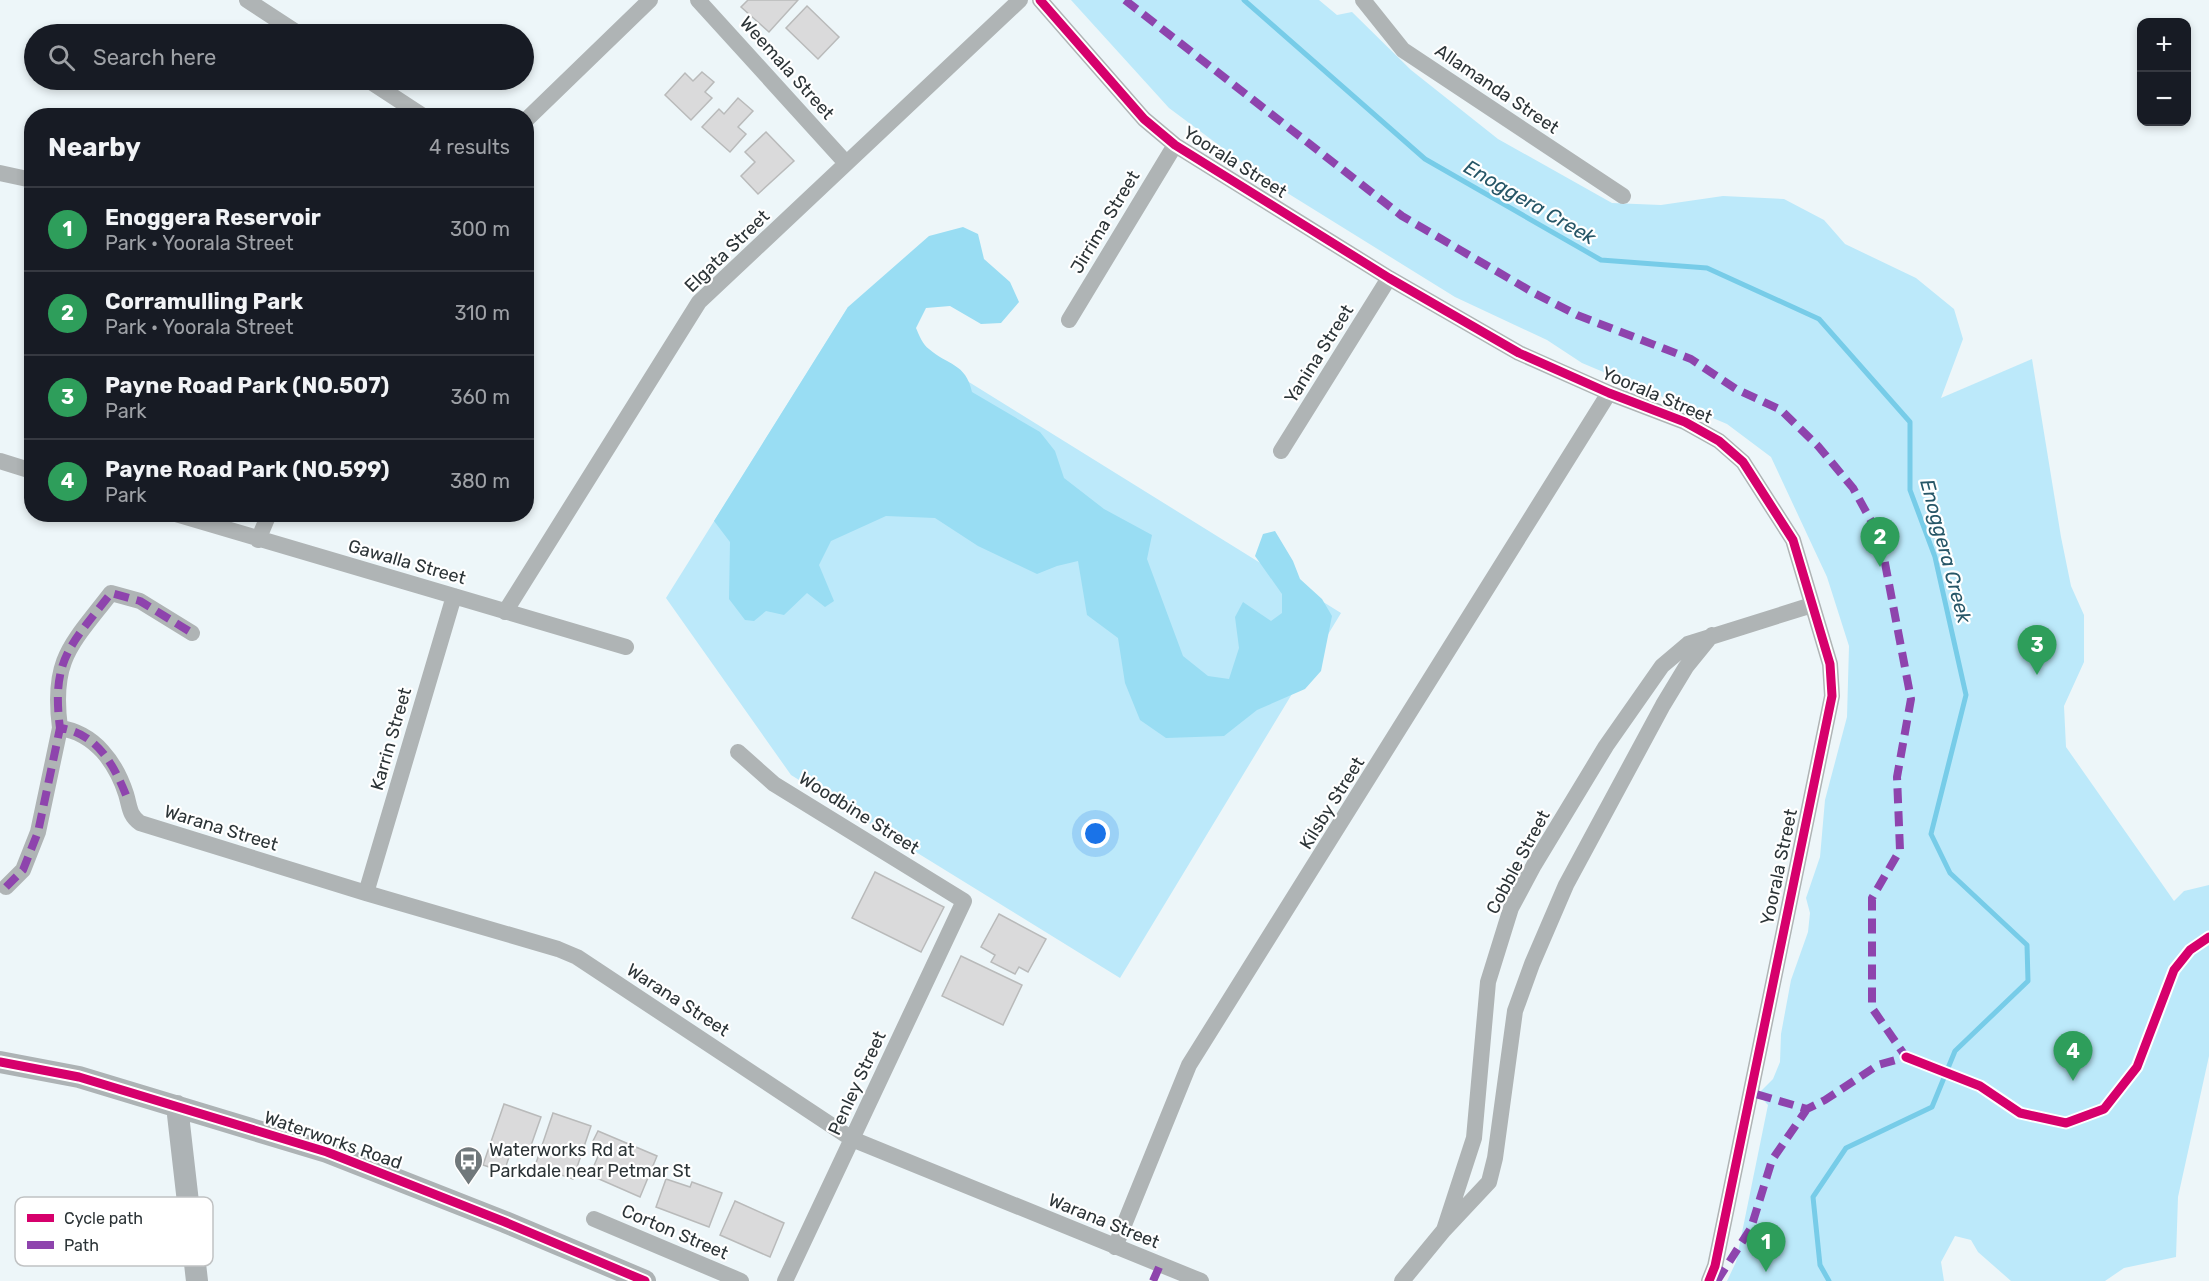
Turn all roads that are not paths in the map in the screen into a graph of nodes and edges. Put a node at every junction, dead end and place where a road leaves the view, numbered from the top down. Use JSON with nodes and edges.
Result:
{"nodes":[{"id":1,"x":246,"y":0,"type":"edge"},
{"id":2,"x":650,"y":0,"type":"edge"},
{"id":3,"x":698,"y":0,"type":"edge"},
{"id":4,"x":1020,"y":0,"type":"edge"},
{"id":5,"x":1040,"y":0,"type":"edge"},
{"id":6,"x":1363,"y":0,"type":"edge"},
{"id":7,"x":283,"y":24,"type":"edge"},
{"id":8,"x":383,"y":90,"type":"edge"},
{"id":9,"x":411,"y":108,"type":"edge"},
{"id":10,"x":534,"y":112,"type":"edge"},
{"id":11,"x":1175,"y":145,"type":"junction"},
{"id":12,"x":846,"y":163,"type":"junction"},
{"id":13,"x":0,"y":173,"type":"edge"},
{"id":14,"x":24,"y":178,"type":"edge"},
{"id":15,"x":1623,"y":196,"type":"dead end"},
{"id":16,"x":1389,"y":278,"type":"junction"},
{"id":17,"x":1069,"y":320,"type":"dead end"},
{"id":18,"x":1609,"y":393,"type":"junction"},
{"id":19,"x":1281,"y":451,"type":"dead end"},
{"id":20,"x":0,"y":461,"type":"edge"},
{"id":21,"x":24,"y":468,"type":"edge"},
{"id":22,"x":201,"y":522,"type":"edge"},
{"id":23,"x":266,"y":522,"type":"edge"},
{"id":24,"x":258,"y":540,"type":"junction"},
{"id":25,"x":454,"y":596,"type":"junction"},
{"id":26,"x":1812,"y":605,"type":"junction"},
{"id":27,"x":505,"y":612,"type":"junction"},
{"id":28,"x":192,"y":633,"type":"dead end"},
{"id":29,"x":1713,"y":634,"type":"junction"},
{"id":30,"x":627,"y":647,"type":"dead end"},
{"id":31,"x":60,"y":728,"type":"junction"},
{"id":32,"x":738,"y":752,"type":"dead end"},
{"id":33,"x":6,"y":887,"type":"dead end"},
{"id":34,"x":366,"y":893,"type":"junction"},
{"id":35,"x":964,"y":901,"type":"joint"},
{"id":36,"x":0,"y":1062,"type":"edge"},
{"id":37,"x":177,"y":1106,"type":"junction"},
{"id":38,"x":852,"y":1139,"type":"junction"},
{"id":39,"x":187,"y":1197,"type":"edge"},
{"id":40,"x":594,"y":1219,"type":"dead end"},
{"id":41,"x":1444,"y":1230,"type":"junction"},
{"id":42,"x":1115,"y":1247,"type":"junction"},
{"id":43,"x":195,"y":1266,"type":"edge"},
{"id":44,"x":197,"y":1281,"type":"edge"},
{"id":45,"x":645,"y":1281,"type":"edge"},
{"id":46,"x":741,"y":1281,"type":"edge"},
{"id":47,"x":785,"y":1281,"type":"edge"},
{"id":48,"x":1201,"y":1281,"type":"edge"},
{"id":49,"x":1402,"y":1281,"type":"edge"},
{"id":50,"x":1709,"y":1281,"type":"edge"}],
"edges":[{"from":1,"to":7,"type":"street"},
{"from":2,"to":10,"type":"street"},
{"from":3,"to":12,"type":"street","name":"Weemala Street"},
{"from":4,"to":12,"type":"street","name":"Elgata Street"},
{"from":5,"to":11,"type":"street","name":"Yoorala Street"},
{"from":6,"to":15,"type":"street","name":"Allamanda Street"},
{"from":8,"to":9,"type":"street"},
{"from":11,"to":16,"type":"street","name":"Yoorala Street"},
{"from":11,"to":17,"type":"street","name":"Jirrima Street"},
{"from":12,"to":27,"type":"street","name":"Elgata Street"},
{"from":13,"to":14,"type":"street"},
{"from":16,"to":18,"type":"street","name":"Yoorala Street"},
{"from":16,"to":19,"type":"street","name":"Yanina Street"},
{"from":18,"to":26,"type":"street","name":"Yoorala Street"},
{"from":18,"to":42,"type":"street","name":"Kilsby Street"},
{"from":20,"to":21,"type":"street"},
{"from":22,"to":24,"type":"street","name":"Gawalla Street"},
{"from":23,"to":24,"type":"street"},
{"from":24,"to":25,"type":"street","name":"Gawalla Street"},
{"from":25,"to":27,"type":"street","name":"Gawalla Street"},
{"from":25,"to":34,"type":"street","name":"Karrin Street"},
{"from":26,"to":29,"type":"street","name":"Cobble Street"},
{"from":26,"to":50,"type":"street","name":"Yoorala Street"},
{"from":27,"to":30,"type":"street","name":"Gawalla Street"},
{"from":28,"to":31,"type":"street"},
{"from":29,"to":41,"type":"street","name":"Cobble Street"},
{"from":29,"to":41,"type":"street","name":"Cobble Street"},
{"from":31,"to":33,"type":"street"},
{"from":31,"to":34,"type":"street","name":"Warana Street"},
{"from":32,"to":35,"type":"street","name":"Woodbine Street"},
{"from":34,"to":38,"type":"street","name":"Warana Street"},
{"from":35,"to":38,"type":"street","name":"Penley Street"},
{"from":36,"to":37,"type":"main road","name":"Waterworks Road"},
{"from":37,"to":39,"type":"main road"},
{"from":37,"to":45,"type":"main road","name":"Waterworks Road"},
{"from":38,"to":42,"type":"street","name":"Warana Street"},
{"from":38,"to":47,"type":"street","name":"Penley Street"},
{"from":40,"to":46,"type":"street","name":"Corton Street"},
{"from":41,"to":49,"type":"street","name":"Cobble Street"},
{"from":42,"to":48,"type":"street","name":"Warana Street"},
{"from":43,"to":44,"type":"main road"}]}
